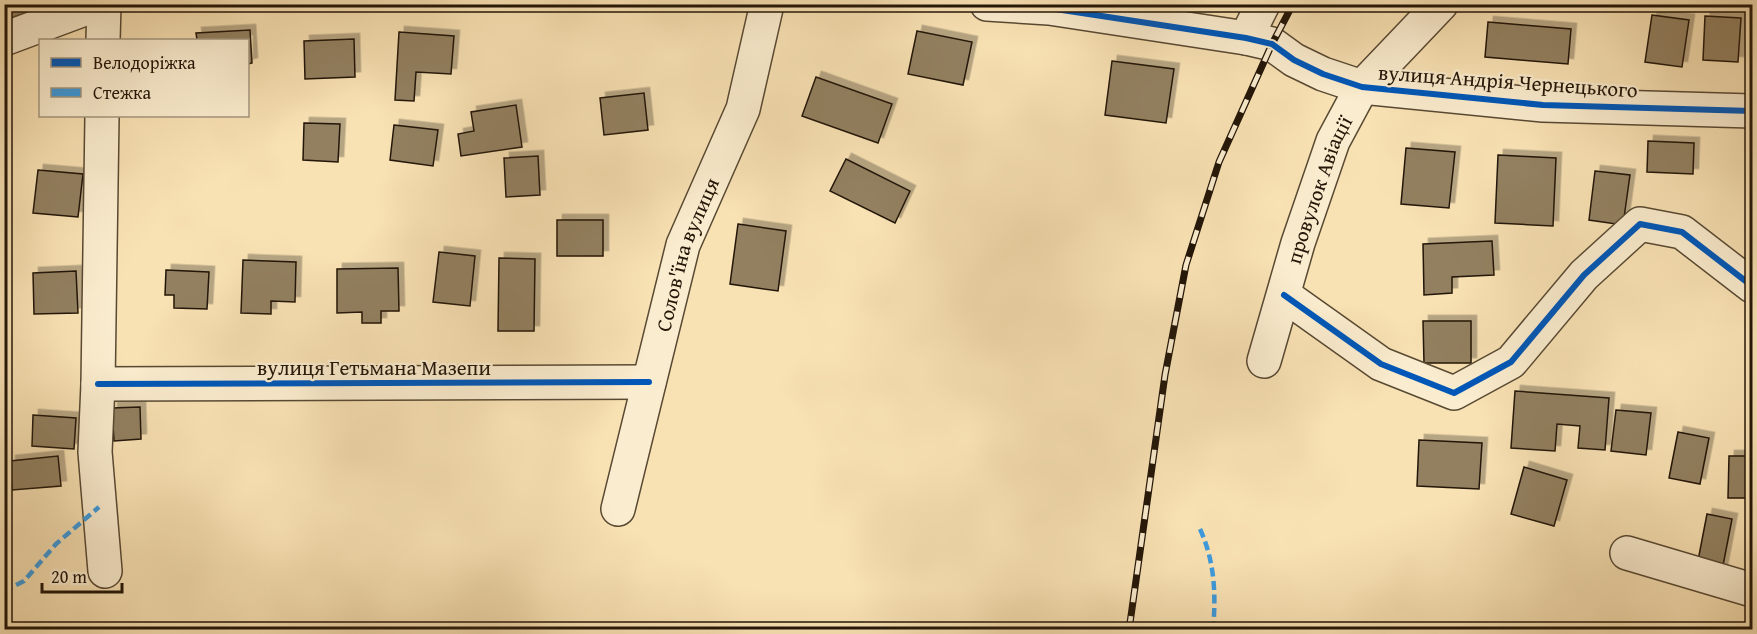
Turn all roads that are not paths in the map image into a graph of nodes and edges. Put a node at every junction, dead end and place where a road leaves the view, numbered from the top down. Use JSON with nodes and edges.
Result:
{"nodes":[{"id":1,"x":98,"y":4,"type":"edge"},
{"id":2,"x":104,"y":4,"type":"edge"},
{"id":3,"x":767,"y":4,"type":"edge"},
{"id":4,"x":987,"y":4,"type":"edge"},
{"id":5,"x":1263,"y":4,"type":"edge"},
{"id":6,"x":1441,"y":4,"type":"edge"},
{"id":7,"x":1049,"y":6,"type":"edge"},
{"id":8,"x":1246,"y":38,"type":"junction"},
{"id":9,"x":4,"y":39,"type":"edge"},
{"id":10,"x":104,"y":39,"type":"edge"},
{"id":11,"x":1362,"y":87,"type":"junction"},
{"id":12,"x":1752,"y":111,"type":"edge"},
{"id":13,"x":102,"y":117,"type":"edge"},
{"id":14,"x":1752,"y":286,"type":"edge"},
{"id":15,"x":1284,"y":295,"type":"junction"},
{"id":16,"x":1264,"y":361,"type":"dead end"},
{"id":17,"x":649,"y":382,"type":"junction"},
{"id":18,"x":98,"y":384,"type":"junction"},
{"id":19,"x":618,"y":508,"type":"dead end"},
{"id":20,"x":1627,"y":553,"type":"dead end"},
{"id":21,"x":105,"y":571,"type":"dead end"},
{"id":22,"x":1752,"y":590,"type":"edge"}],
"edges":[{"from":1,"to":9,"type":"street"},
{"from":2,"to":10,"type":"street"},
{"from":3,"to":17,"type":"street","name":"Солов'їна вулиця"},
{"from":4,"to":7,"type":"street","name":"вулиця Андрія Чернецького"},
{"from":5,"to":8,"type":"street"},
{"from":6,"to":11,"type":"street","name":"провулок Авіації"},
{"from":7,"to":8,"type":"street","name":"вулиця Андрія Чернецького"},
{"from":8,"to":11,"type":"street","name":"вулиця Андрія Чернецького"},
{"from":11,"to":12,"type":"street","name":"вулиця Андрія Чернецького"},
{"from":11,"to":15,"type":"street","name":"провулок Авіації"},
{"from":13,"to":18,"type":"street"},
{"from":14,"to":15,"type":"street"},
{"from":15,"to":16,"type":"street","name":"провулок Авіації"},
{"from":17,"to":18,"type":"street","name":"вулиця Гетьмана Мазепи"},
{"from":17,"to":19,"type":"street","name":"Солов'їна вулиця"},
{"from":18,"to":21,"type":"street"},
{"from":20,"to":22,"type":"street"}]}
